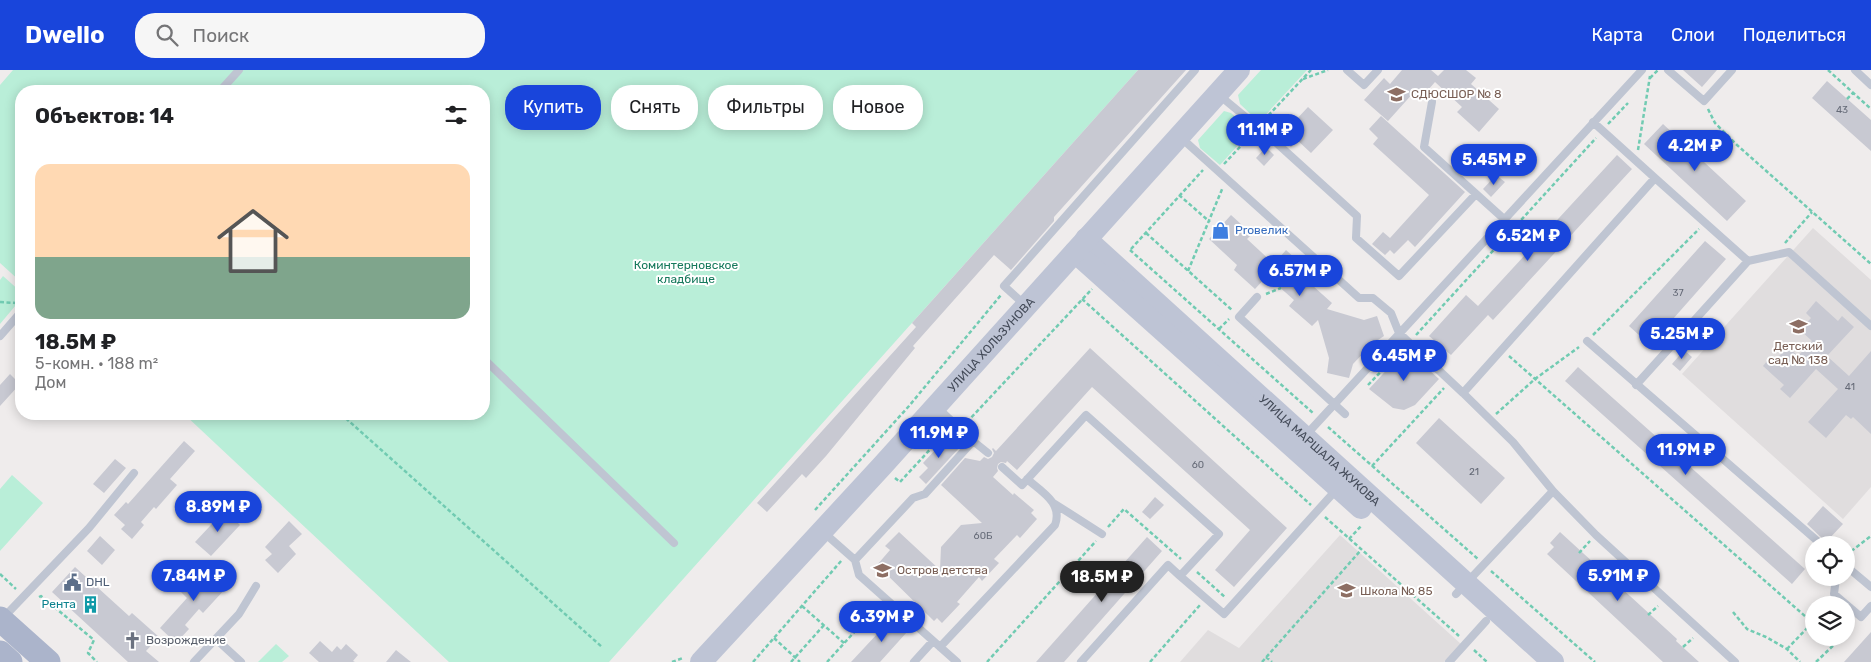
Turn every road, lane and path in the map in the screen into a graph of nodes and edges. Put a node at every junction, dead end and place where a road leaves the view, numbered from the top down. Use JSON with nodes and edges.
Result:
{"nodes":[{"id":1,"x":239,"y":70,"type":"edge"},
{"id":2,"x":1194,"y":70,"type":"edge"},
{"id":3,"x":1238,"y":70,"type":"edge"},
{"id":4,"x":1254,"y":70,"type":"edge"},
{"id":5,"x":1328,"y":70,"type":"edge"},
{"id":6,"x":1347,"y":70,"type":"edge"},
{"id":7,"x":1378,"y":70,"type":"edge"},
{"id":8,"x":1642,"y":70,"type":"edge"},
{"id":9,"x":1651,"y":70,"type":"edge"},
{"id":10,"x":1658,"y":70,"type":"edge"},
{"id":11,"x":1668,"y":70,"type":"edge"},
{"id":12,"x":1732,"y":70,"type":"edge"},
{"id":13,"x":1828,"y":70,"type":"edge"},
{"id":14,"x":1855,"y":70,"type":"edge"},
{"id":15,"x":1650,"y":78,"type":"junction"},
{"id":16,"x":1302,"y":80,"type":"dead end"},
{"id":17,"x":225,"y":85,"type":"edge"},
{"id":18,"x":1644,"y":85,"type":"dead end"},
{"id":19,"x":1871,"y":85,"type":"edge"},
{"id":20,"x":1853,"y":93,"type":"junction"},
{"id":21,"x":1222,"y":97,"type":"junction"},
{"id":22,"x":1632,"y":98,"type":"dead end"},
{"id":23,"x":1847,"y":99,"type":"dead end"},
{"id":24,"x":1704,"y":101,"type":"junction"},
{"id":25,"x":1432,"y":102,"type":"dead end"},
{"id":26,"x":1871,"y":109,"type":"edge"},
{"id":27,"x":1594,"y":122,"type":"junction"},
{"id":28,"x":1603,"y":131,"type":"junction"},
{"id":29,"x":1188,"y":144,"type":"junction"},
{"id":30,"x":1636,"y":161,"type":"junction"},
{"id":31,"x":1209,"y":164,"type":"junction"},
{"id":32,"x":1655,"y":178,"type":"junction"},
{"id":33,"x":1227,"y":179,"type":"junction"},
{"id":34,"x":1476,"y":194,"type":"junction"},
{"id":35,"x":1179,"y":195,"type":"junction"},
{"id":36,"x":1812,"y":212,"type":"junction"},
{"id":37,"x":1504,"y":219,"type":"junction"},
{"id":38,"x":1210,"y":222,"type":"junction"},
{"id":39,"x":1705,"y":223,"type":"junction"},
{"id":40,"x":1146,"y":233,"type":"junction"},
{"id":41,"x":1085,"y":250,"type":"junction"},
{"id":42,"x":1774,"y":255,"type":"junction"},
{"id":43,"x":1748,"y":261,"type":"junction"},
{"id":44,"x":1116,"y":264,"type":"junction"},
{"id":45,"x":1871,"y":264,"type":"edge"},
{"id":46,"x":1188,"y":272,"type":"junction"},
{"id":47,"x":1007,"y":288,"type":"junction"},
{"id":48,"x":1281,"y":288,"type":"dead end"},
{"id":49,"x":1257,"y":297,"type":"joint"},
{"id":50,"x":1082,"y":299,"type":"junction"},
{"id":51,"x":0,"y":302,"type":"edge"},
{"id":52,"x":15,"y":303,"type":"edge"},
{"id":53,"x":1027,"y":306,"type":"junction"},
{"id":54,"x":15,"y":319,"type":"edge"},
{"id":55,"x":1871,"y":326,"type":"edge"},
{"id":56,"x":1219,"y":329,"type":"junction"},
{"id":57,"x":1399,"y":334,"type":"junction"},
{"id":58,"x":0,"y":336,"type":"edge"},
{"id":59,"x":1587,"y":341,"type":"junction"},
{"id":60,"x":1409,"y":343,"type":"junction"},
{"id":61,"x":1502,"y":350,"type":"junction"},
{"id":62,"x":490,"y":365,"type":"edge"},
{"id":63,"x":1535,"y":378,"type":"junction"},
{"id":64,"x":1450,"y":381,"type":"junction"},
{"id":65,"x":1636,"y":385,"type":"junction"},
{"id":66,"x":1463,"y":393,"type":"junction"},
{"id":67,"x":1334,"y":404,"type":"junction"},
{"id":68,"x":943,"y":414,"type":"junction"},
{"id":69,"x":1345,"y":414,"type":"dead end"},
{"id":70,"x":1490,"y":419,"type":"junction"},
{"id":71,"x":348,"y":420,"type":"edge"},
{"id":72,"x":1320,"y":420,"type":"junction"},
{"id":73,"x":960,"y":429,"type":"junction"},
{"id":74,"x":1304,"y":436,"type":"junction"},
{"id":75,"x":974,"y":441,"type":"junction"},
{"id":76,"x":988,"y":453,"type":"dead end"},
{"id":77,"x":1372,"y":466,"type":"junction"},
{"id":78,"x":1002,"y":467,"type":"dead end"},
{"id":79,"x":134,"y":473,"type":"dead end"},
{"id":80,"x":1027,"y":479,"type":"junction"},
{"id":81,"x":1338,"y":488,"type":"junction"},
{"id":82,"x":1553,"y":490,"type":"junction"},
{"id":83,"x":1055,"y":504,"type":"junction"},
{"id":84,"x":814,"y":511,"type":"dead end"},
{"id":85,"x":1318,"y":511,"type":"junction"},
{"id":86,"x":1102,"y":534,"type":"junction"},
{"id":87,"x":1596,"y":534,"type":"junction"},
{"id":88,"x":1812,"y":536,"type":"edge"},
{"id":89,"x":1871,"y":536,"type":"edge"},
{"id":90,"x":830,"y":538,"type":"junction"},
{"id":91,"x":674,"y":543,"type":"dead end"},
{"id":92,"x":1855,"y":548,"type":"edge"},
{"id":93,"x":1361,"y":550,"type":"junction"},
{"id":94,"x":1579,"y":553,"type":"dead end"},
{"id":95,"x":848,"y":554,"type":"junction"},
{"id":96,"x":855,"y":560,"type":"junction"},
{"id":97,"x":1484,"y":564,"type":"junction"},
{"id":98,"x":1189,"y":566,"type":"junction"},
{"id":99,"x":1630,"y":566,"type":"junction"},
{"id":100,"x":1855,"y":573,"type":"edge"},
{"id":101,"x":0,"y":574,"type":"edge"},
{"id":102,"x":1180,"y":576,"type":"junction"},
{"id":103,"x":1613,"y":584,"type":"dead end"},
{"id":104,"x":256,"y":586,"type":"dead end"},
{"id":105,"x":1835,"y":586,"type":"edge"},
{"id":106,"x":1871,"y":586,"type":"edge"},
{"id":107,"x":1460,"y":588,"type":"junction"},
{"id":108,"x":24,"y":596,"type":"junction"},
{"id":109,"x":885,"y":598,"type":"junction"},
{"id":110,"x":1206,"y":598,"type":"junction"},
{"id":111,"x":1665,"y":598,"type":"junction"},
{"id":112,"x":1227,"y":599,"type":"dead end"},
{"id":113,"x":802,"y":606,"type":"junction"},
{"id":114,"x":1871,"y":606,"type":"edge"},
{"id":115,"x":1733,"y":612,"type":"dead end"},
{"id":116,"x":1648,"y":615,"type":"dead end"},
{"id":117,"x":1805,"y":617,"type":"edge"},
{"id":118,"x":0,"y":620,"type":"edge"},
{"id":119,"x":1486,"y":621,"type":"junction"},
{"id":120,"x":824,"y":625,"type":"junction"},
{"id":121,"x":1700,"y":630,"type":"junction"},
{"id":122,"x":1805,"y":632,"type":"edge"},
{"id":123,"x":774,"y":638,"type":"junction"},
{"id":124,"x":216,"y":639,"type":"junction"},
{"id":125,"x":933,"y":641,"type":"junction"},
{"id":126,"x":844,"y":643,"type":"junction"},
{"id":127,"x":1466,"y":643,"type":"junction"},
{"id":128,"x":1832,"y":646,"type":"edge"},
{"id":129,"x":602,"y":647,"type":"dead end"},
{"id":130,"x":1684,"y":647,"type":"dead end"},
{"id":131,"x":940,"y":648,"type":"junction"},
{"id":132,"x":1787,"y":649,"type":"junction"},
{"id":133,"x":0,"y":653,"type":"edge"},
{"id":134,"x":695,"y":657,"type":"edge"},
{"id":135,"x":795,"y":657,"type":"junction"},
{"id":136,"x":1266,"y":657,"type":"junction"},
{"id":137,"x":10,"y":662,"type":"edge"},
{"id":138,"x":48,"y":662,"type":"edge"},
{"id":139,"x":98,"y":662,"type":"edge"},
{"id":140,"x":194,"y":662,"type":"edge"},
{"id":141,"x":242,"y":662,"type":"edge"},
{"id":142,"x":672,"y":662,"type":"edge"},
{"id":143,"x":718,"y":662,"type":"edge"},
{"id":144,"x":753,"y":662,"type":"edge"},
{"id":145,"x":791,"y":662,"type":"edge"},
{"id":146,"x":800,"y":662,"type":"edge"},
{"id":147,"x":827,"y":662,"type":"edge"},
{"id":148,"x":914,"y":662,"type":"edge"},
{"id":149,"x":957,"y":662,"type":"edge"},
{"id":150,"x":987,"y":662,"type":"edge"},
{"id":151,"x":1081,"y":662,"type":"edge"},
{"id":152,"x":1150,"y":662,"type":"edge"},
{"id":153,"x":1262,"y":662,"type":"edge"},
{"id":154,"x":1272,"y":662,"type":"edge"},
{"id":155,"x":1449,"y":662,"type":"edge"},
{"id":156,"x":1487,"y":662,"type":"edge"},
{"id":157,"x":1532,"y":662,"type":"edge"},
{"id":158,"x":1553,"y":662,"type":"edge"},
{"id":159,"x":1595,"y":662,"type":"edge"},
{"id":160,"x":1735,"y":662,"type":"edge"},
{"id":161,"x":1800,"y":662,"type":"edge"},
{"id":162,"x":1816,"y":662,"type":"edge"}],
"edges":[{"from":1,"to":17,"type":"lane"},
{"from":2,"to":47,"type":"lane"},
{"from":3,"to":21,"type":"main road","name":"УЛИЦА ХОЛЬЗУНОВА"},
{"from":4,"to":21,"type":"main road","name":"УЛИЦА ХОЛЬЗУНОВА"},
{"from":5,"to":16,"type":"path"},
{"from":6,"to":7,"type":"lane"},
{"from":8,"to":27,"type":"lane"},
{"from":9,"to":15,"type":"path"},
{"from":10,"to":15,"type":"path"},
{"from":11,"to":24,"type":"lane"},
{"from":12,"to":24,"type":"lane"},
{"from":13,"to":20,"type":"path"},
{"from":14,"to":19,"type":"lane"},
{"from":15,"to":18,"type":"path"},
{"from":15,"to":30,"type":"path"},
{"from":20,"to":23,"type":"path"},
{"from":20,"to":26,"type":"path"},
{"from":21,"to":29,"type":"main road","name":"УЛИЦА ХОЛЬЗУНОВА"},
{"from":21,"to":34,"type":"lane"},
{"from":21,"to":41,"type":"main road","name":"УЛИЦА ХОЛЬЗУНОВА"},
{"from":22,"to":28,"type":"path"},
{"from":24,"to":36,"type":"path"},
{"from":25,"to":34,"type":"lane"},
{"from":27,"to":28,"type":"lane"},
{"from":27,"to":37,"type":"lane"},
{"from":28,"to":30,"type":"lane"},
{"from":28,"to":60,"type":"path"},
{"from":29,"to":31,"type":"lane"},
{"from":29,"to":41,"type":"main road","name":"УЛИЦА ХОЛЬЗУНОВА"},
{"from":30,"to":32,"type":"lane"},
{"from":31,"to":33,"type":"lane"},
{"from":31,"to":35,"type":"path"},
{"from":32,"to":39,"type":"lane"},
{"from":32,"to":61,"type":"lane"},
{"from":33,"to":38,"type":"path"},
{"from":33,"to":57,"type":"lane"},
{"from":34,"to":37,"type":"lane"},
{"from":35,"to":38,"type":"path"},
{"from":35,"to":40,"type":"path"},
{"from":36,"to":42,"type":"path"},
{"from":36,"to":45,"type":"path"},
{"from":37,"to":57,"type":"lane"},
{"from":38,"to":46,"type":"path"},
{"from":39,"to":43,"type":"lane"},
{"from":39,"to":59,"type":"path"},
{"from":40,"to":44,"type":"path"},
{"from":40,"to":46,"type":"path"},
{"from":41,"to":44,"type":"main road","name":"УЛИЦА МАРШАЛА ЖУКОВА"},
{"from":41,"to":53,"type":"main road","name":"УЛИЦА ХОЛЬЗУНОВА"},
{"from":41,"to":68,"type":"main road","name":"УЛИЦА ХОЛЬЗУНОВА"},
{"from":42,"to":43,"type":"lane"},
{"from":42,"to":55,"type":"lane"},
{"from":43,"to":65,"type":"lane"},
{"from":44,"to":50,"type":"path"},
{"from":44,"to":56,"type":"path"},
{"from":44,"to":74,"type":"main road","name":"УЛИЦА МАРШАЛА ЖУКОВА"},
{"from":44,"to":81,"type":"main road","name":"УЛИЦА МАРШАЛА ЖУКОВА"},
{"from":46,"to":56,"type":"path"},
{"from":47,"to":53,"type":"lane"},
{"from":47,"to":84,"type":"path"},
{"from":48,"to":49,"type":"path"},
{"from":49,"to":67,"type":"lane"},
{"from":50,"to":73,"type":"path"},
{"from":50,"to":85,"type":"path"},
{"from":51,"to":52,"type":"path"},
{"from":53,"to":134,"type":"main road","name":"УЛИЦА ХОЛЬЗУНОВА"},
{"from":54,"to":58,"type":"lane"},
{"from":56,"to":72,"type":"path"},
{"from":57,"to":60,"type":"lane"},
{"from":57,"to":67,"type":"lane"},
{"from":59,"to":63,"type":"path"},
{"from":59,"to":65,"type":"lane"},
{"from":60,"to":64,"type":"lane"},
{"from":61,"to":63,"type":"path"},
{"from":61,"to":66,"type":"lane"},
{"from":62,"to":91,"type":"lane"},
{"from":63,"to":70,"type":"path"},
{"from":63,"to":117,"type":"path"},
{"from":64,"to":66,"type":"lane"},
{"from":64,"to":77,"type":"path"},
{"from":65,"to":88,"type":"lane"},
{"from":66,"to":70,"type":"lane"},
{"from":67,"to":69,"type":"lane"},
{"from":67,"to":72,"type":"lane"},
{"from":68,"to":73,"type":"lane"},
{"from":68,"to":90,"type":"main road","name":"УЛИЦА ХОЛЬЗУНОВА"},
{"from":70,"to":82,"type":"lane"},
{"from":71,"to":129,"type":"path"},
{"from":72,"to":74,"type":"lane"},
{"from":72,"to":77,"type":"path"},
{"from":73,"to":75,"type":"lane"},
{"from":74,"to":107,"type":"main road","name":"УЛИЦА МАРШАЛА ЖУКОВА"},
{"from":75,"to":76,"type":"lane"},
{"from":75,"to":96,"type":"lane"},
{"from":77,"to":97,"type":"path"},
{"from":78,"to":80,"type":"lane"},
{"from":79,"to":108,"type":"lane"},
{"from":80,"to":83,"type":"lane"},
{"from":80,"to":98,"type":"lane"},
{"from":81,"to":85,"type":"lane"},
{"from":81,"to":107,"type":"main road","name":"УЛИЦА МАРШАЛА ЖУКОВА"},
{"from":82,"to":87,"type":"lane"},
{"from":82,"to":97,"type":"lane"},
{"from":83,"to":86,"type":"lane"},
{"from":83,"to":131,"type":"lane"},
{"from":85,"to":93,"type":"path"},
{"from":85,"to":110,"type":"lane"},
{"from":86,"to":98,"type":"path"},
{"from":86,"to":150,"type":"path"},
{"from":87,"to":94,"type":"path"},
{"from":87,"to":99,"type":"lane"},
{"from":89,"to":92,"type":"path"},
{"from":90,"to":95,"type":"lane"},
{"from":90,"to":143,"type":"main road","name":"УЛИЦА ХОЛЬЗУНОВА"},
{"from":93,"to":127,"type":"path"},
{"from":93,"to":136,"type":"path"},
{"from":95,"to":96,"type":"lane"},
{"from":95,"to":113,"type":"path"},
{"from":96,"to":109,"type":"lane"},
{"from":97,"to":107,"type":"lane"},
{"from":97,"to":159,"type":"path"},
{"from":98,"to":102,"type":"lane"},
{"from":98,"to":112,"type":"path"},
{"from":99,"to":103,"type":"path"},
{"from":99,"to":111,"type":"lane"},
{"from":100,"to":106,"type":"lane"},
{"from":101,"to":108,"type":"path"},
{"from":102,"to":110,"type":"lane"},
{"from":102,"to":151,"type":"lane"},
{"from":104,"to":124,"type":"lane"},
{"from":105,"to":114,"type":"lane"},
{"from":107,"to":119,"type":"main road","name":"УЛИЦА МАРШАЛА ЖУКОВА"},
{"from":107,"to":158,"type":"main road","name":"УЛИЦА МАРШАЛА ЖУКОВА"},
{"from":108,"to":118,"type":"lane"},
{"from":108,"to":139,"type":"path"},
{"from":109,"to":125,"type":"lane"},
{"from":109,"to":126,"type":"path"},
{"from":110,"to":152,"type":"path"},
{"from":111,"to":116,"type":"path"},
{"from":111,"to":121,"type":"lane"},
{"from":113,"to":120,"type":"path"},
{"from":113,"to":123,"type":"path"},
{"from":115,"to":132,"type":"path"},
{"from":118,"to":138,"type":"main road"},
{"from":119,"to":127,"type":"lane"},
{"from":119,"to":157,"type":"main road","name":"УЛИЦА МАРШАЛА ЖУКОВА"},
{"from":120,"to":126,"type":"path"},
{"from":120,"to":135,"type":"path"},
{"from":121,"to":130,"type":"path"},
{"from":121,"to":160,"type":"lane"},
{"from":122,"to":132,"type":"path"},
{"from":123,"to":135,"type":"path"},
{"from":123,"to":144,"type":"path"},
{"from":124,"to":140,"type":"lane"},
{"from":124,"to":141,"type":"lane"},
{"from":125,"to":131,"type":"lane"},
{"from":125,"to":148,"type":"lane"},
{"from":126,"to":147,"type":"path"},
{"from":127,"to":155,"type":"lane"},
{"from":127,"to":156,"type":"path"},
{"from":128,"to":162,"type":"path"},
{"from":131,"to":149,"type":"lane"},
{"from":132,"to":161,"type":"path"},
{"from":133,"to":137,"type":"main road"},
{"from":134,"to":142,"type":"path"},
{"from":135,"to":145,"type":"path"},
{"from":135,"to":146,"type":"path"},
{"from":136,"to":153,"type":"path"},
{"from":136,"to":154,"type":"path"}]}
